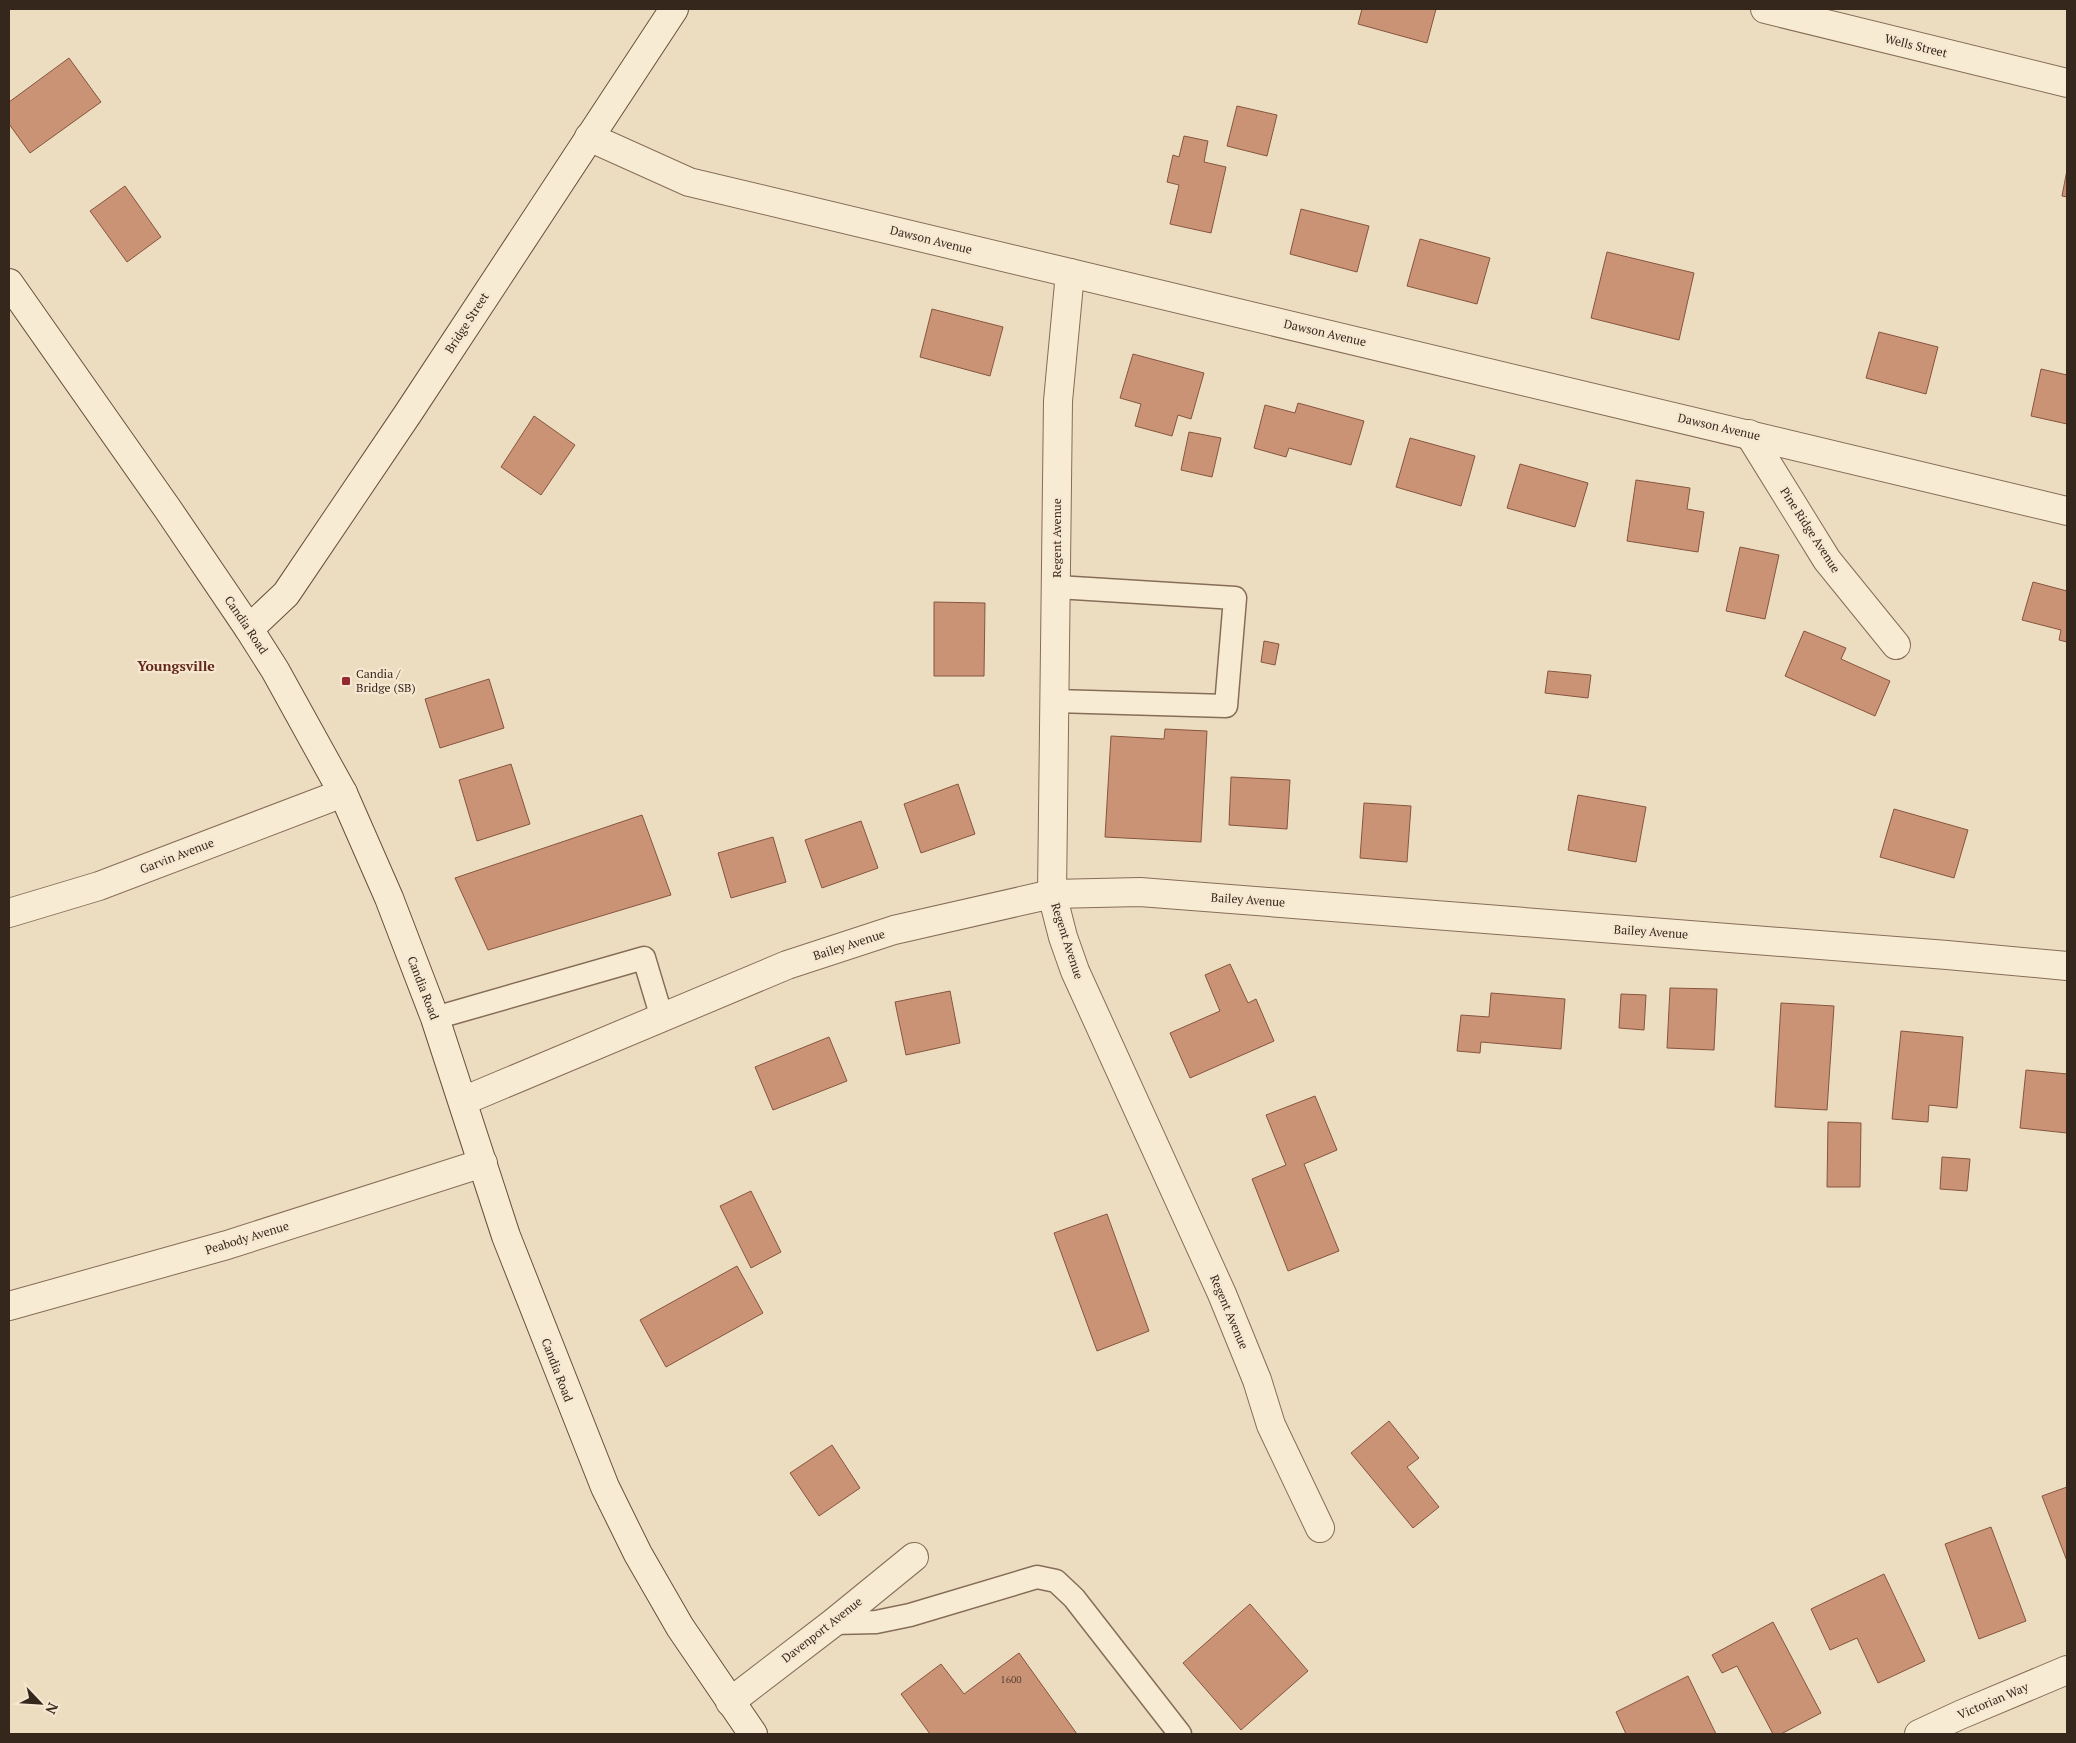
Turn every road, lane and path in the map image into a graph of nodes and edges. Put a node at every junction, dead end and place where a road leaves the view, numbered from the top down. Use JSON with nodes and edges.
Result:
{"nodes":[{"id":1,"x":674,"y":9,"type":"edge"},
{"id":2,"x":1765,"y":9,"type":"edge"},
{"id":3,"x":2067,"y":83,"type":"edge"},
{"id":4,"x":589,"y":137,"type":"junction"},
{"id":5,"x":1070,"y":274,"type":"junction"},
{"id":6,"x":9,"y":284,"type":"edge"},
{"id":7,"x":1749,"y":434,"type":"junction"},
{"id":8,"x":2067,"y":511,"type":"edge"},
{"id":9,"x":1057,"y":587,"type":"junction"},
{"id":10,"x":249,"y":629,"type":"junction"},
{"id":11,"x":1896,"y":645,"type":"dead end"},
{"id":12,"x":1055,"y":701,"type":"junction"},
{"id":13,"x":343,"y":793,"type":"junction"},
{"id":14,"x":1052,"y":894,"type":"junction"},
{"id":15,"x":9,"y":913,"type":"edge"},
{"id":16,"x":2067,"y":966,"type":"edge"},
{"id":17,"x":435,"y":1018,"type":"junction"},
{"id":18,"x":662,"y":1018,"type":"junction"},
{"id":19,"x":463,"y":1101,"type":"junction"},
{"id":20,"x":483,"y":1163,"type":"junction"},
{"id":21,"x":9,"y":1306,"type":"edge"},
{"id":22,"x":1320,"y":1528,"type":"dead end"},
{"id":23,"x":914,"y":1557,"type":"dead end"},
{"id":24,"x":833,"y":1623,"type":"junction"},
{"id":25,"x":2067,"y":1670,"type":"edge"},
{"id":26,"x":730,"y":1702,"type":"junction"},
{"id":27,"x":753,"y":1734,"type":"edge"},
{"id":28,"x":1180,"y":1734,"type":"edge"},
{"id":29,"x":1919,"y":1734,"type":"edge"}],
"edges":[{"from":1,"to":4,"type":"street","name":"Bridge Street"},
{"from":2,"to":3,"type":"street","name":"Wells Street"},
{"from":4,"to":5,"type":"street","name":"Dawson Avenue"},
{"from":4,"to":10,"type":"street","name":"Bridge Street"},
{"from":5,"to":7,"type":"street","name":"Dawson Avenue"},
{"from":5,"to":9,"type":"street","name":"Regent Avenue"},
{"from":6,"to":10,"type":"street","name":"Candia Road"},
{"from":7,"to":8,"type":"street","name":"Dawson Avenue"},
{"from":7,"to":11,"type":"street","name":"Pine Ridge Avenue"},
{"from":9,"to":12,"type":"street","name":"Regent Avenue"},
{"from":9,"to":12,"type":"lane"},
{"from":10,"to":13,"type":"street","name":"Candia Road"},
{"from":12,"to":14,"type":"street","name":"Regent Avenue"},
{"from":13,"to":15,"type":"street","name":"Garvin Avenue"},
{"from":13,"to":17,"type":"street","name":"Candia Road"},
{"from":14,"to":16,"type":"street","name":"Bailey Avenue"},
{"from":14,"to":18,"type":"street","name":"Bailey Avenue"},
{"from":14,"to":22,"type":"street","name":"Regent Avenue"},
{"from":17,"to":18,"type":"lane"},
{"from":17,"to":19,"type":"street","name":"Candia Road"},
{"from":18,"to":19,"type":"street","name":"Bailey Avenue"},
{"from":19,"to":20,"type":"street","name":"Candia Road"},
{"from":20,"to":21,"type":"street","name":"Peabody Avenue"},
{"from":20,"to":26,"type":"street","name":"Candia Road"},
{"from":23,"to":24,"type":"street","name":"Davenport Avenue"},
{"from":24,"to":26,"type":"street","name":"Davenport Avenue"},
{"from":24,"to":28,"type":"lane"},
{"from":25,"to":29,"type":"street","name":"Victorian Way"},
{"from":26,"to":27,"type":"street","name":"Candia Road"}]}
